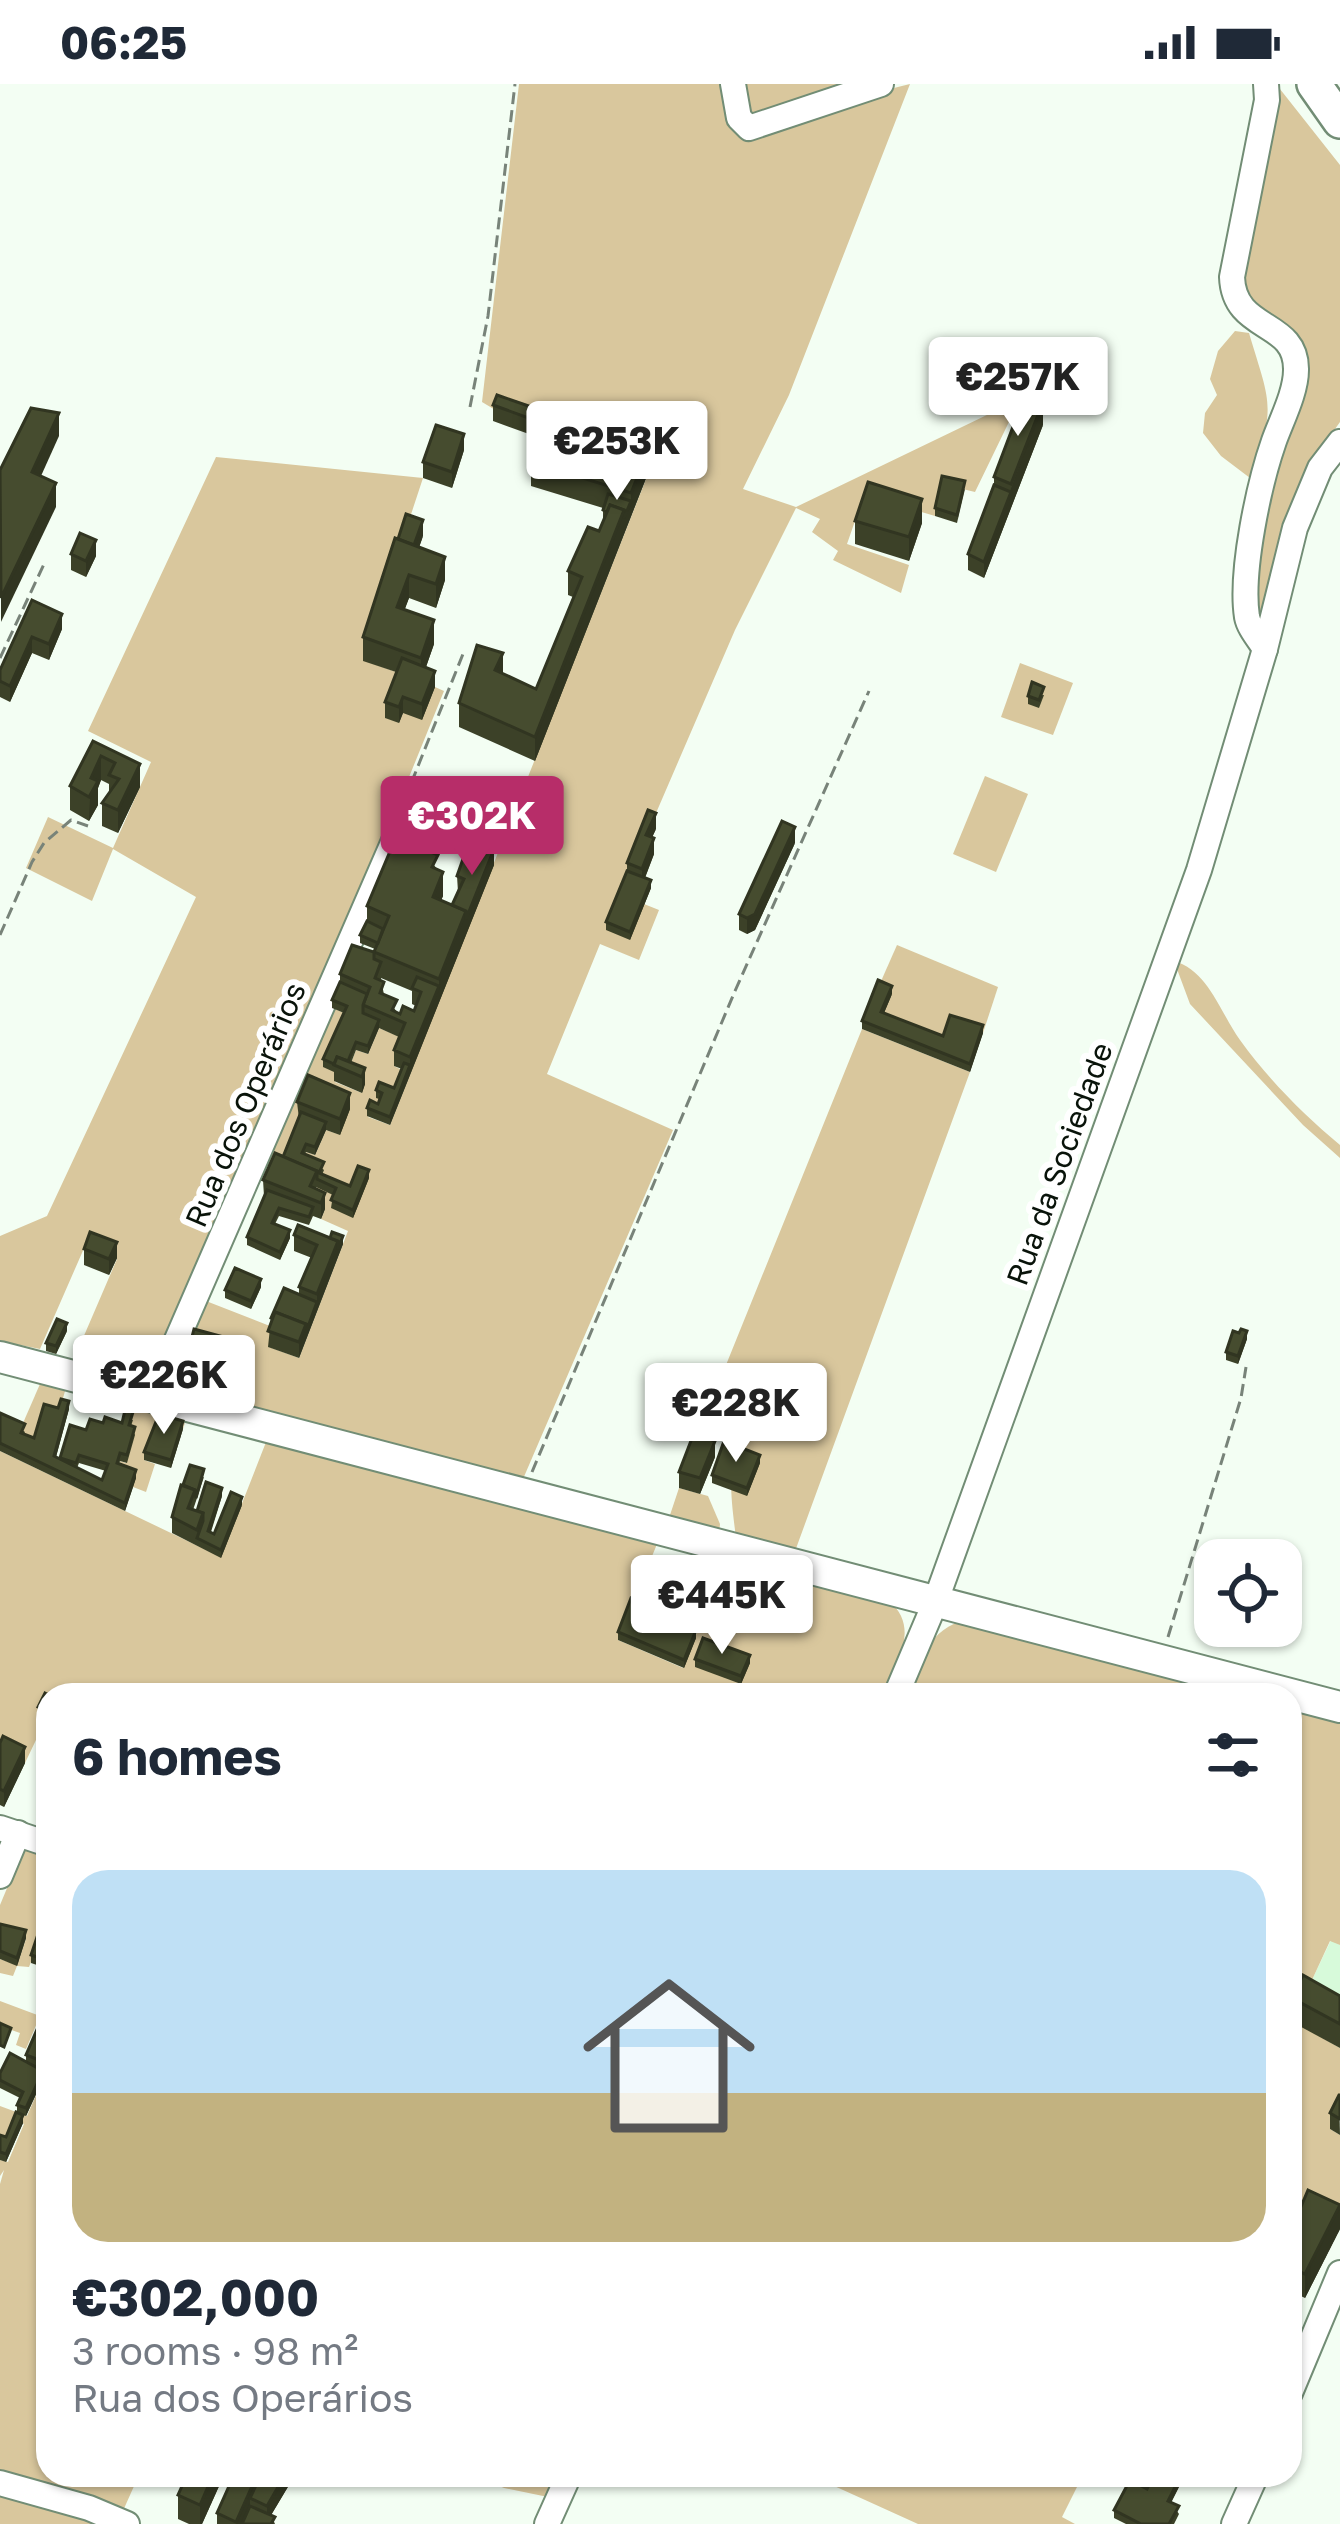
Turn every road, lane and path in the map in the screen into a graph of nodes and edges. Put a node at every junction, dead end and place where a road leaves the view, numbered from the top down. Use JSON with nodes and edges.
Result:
{"nodes":[{"id":1,"x":514,"y":84,"type":"edge"},
{"id":2,"x":733,"y":84,"type":"edge"},
{"id":3,"x":881,"y":84,"type":"edge"},
{"id":4,"x":1266,"y":84,"type":"edge"},
{"id":5,"x":1314,"y":84,"type":"edge"},
{"id":6,"x":1340,"y":122,"type":"edge"},
{"id":7,"x":470,"y":406,"type":"dead end"},
{"id":8,"x":1340,"y":442,"type":"edge"},
{"id":9,"x":45,"y":562,"type":"dead end"},
{"id":10,"x":1265,"y":649,"type":"junction"},
{"id":11,"x":463,"y":654,"type":"dead end"},
{"id":12,"x":0,"y":658,"type":"edge"},
{"id":13,"x":869,"y":691,"type":"dead end"},
{"id":14,"x":88,"y":826,"type":"dead end"},
{"id":15,"x":396,"y":836,"type":"joint"},
{"id":16,"x":0,"y":935,"type":"edge"},
{"id":17,"x":0,"y":1357,"type":"edge"},
{"id":18,"x":1246,"y":1367,"type":"dead end"},
{"id":19,"x":152,"y":1397,"type":"junction"},
{"id":20,"x":524,"y":1496,"type":"junction"},
{"id":21,"x":935,"y":1603,"type":"junction"},
{"id":22,"x":1156,"y":1660,"type":"junction"},
{"id":23,"x":901,"y":1683,"type":"edge"},
{"id":24,"x":1246,"y":1683,"type":"edge"},
{"id":25,"x":1302,"y":1697,"type":"edge"},
{"id":26,"x":1340,"y":1707,"type":"edge"},
{"id":27,"x":9,"y":1831,"type":"edge"},
{"id":28,"x":0,"y":1876,"type":"edge"},
{"id":29,"x":1340,"y":2273,"type":"edge"},
{"id":30,"x":1302,"y":2364,"type":"edge"},
{"id":31,"x":0,"y":2482,"type":"edge"},
{"id":32,"x":564,"y":2487,"type":"edge"},
{"id":33,"x":1251,"y":2487,"type":"edge"},
{"id":34,"x":128,"y":2524,"type":"edge"},
{"id":35,"x":547,"y":2524,"type":"edge"},
{"id":36,"x":1234,"y":2524,"type":"edge"}],
"edges":[{"from":1,"to":7,"type":"path"},
{"from":2,"to":3,"type":"street"},
{"from":4,"to":10,"type":"street"},
{"from":5,"to":6,"type":"highway"},
{"from":8,"to":10,"type":"street","name":"Rua da Sociedade"},
{"from":9,"to":12,"type":"path"},
{"from":10,"to":21,"type":"street","name":"Rua da Sociedade"},
{"from":11,"to":15,"type":"path"},
{"from":13,"to":20,"type":"path"},
{"from":14,"to":16,"type":"path"},
{"from":15,"to":19,"type":"street","name":"Rua dos Operários"},
{"from":17,"to":19,"type":"main road"},
{"from":18,"to":22,"type":"path"},
{"from":19,"to":20,"type":"main road"},
{"from":20,"to":21,"type":"main road"},
{"from":21,"to":22,"type":"main road"},
{"from":21,"to":23,"type":"street","name":"Rua da Sociedade"},
{"from":22,"to":24,"type":"main road"},
{"from":25,"to":26,"type":"main road"},
{"from":27,"to":28,"type":"street"},
{"from":29,"to":30,"type":"street"},
{"from":31,"to":34,"type":"street"},
{"from":32,"to":35,"type":"street"},
{"from":33,"to":36,"type":"street"}]}
